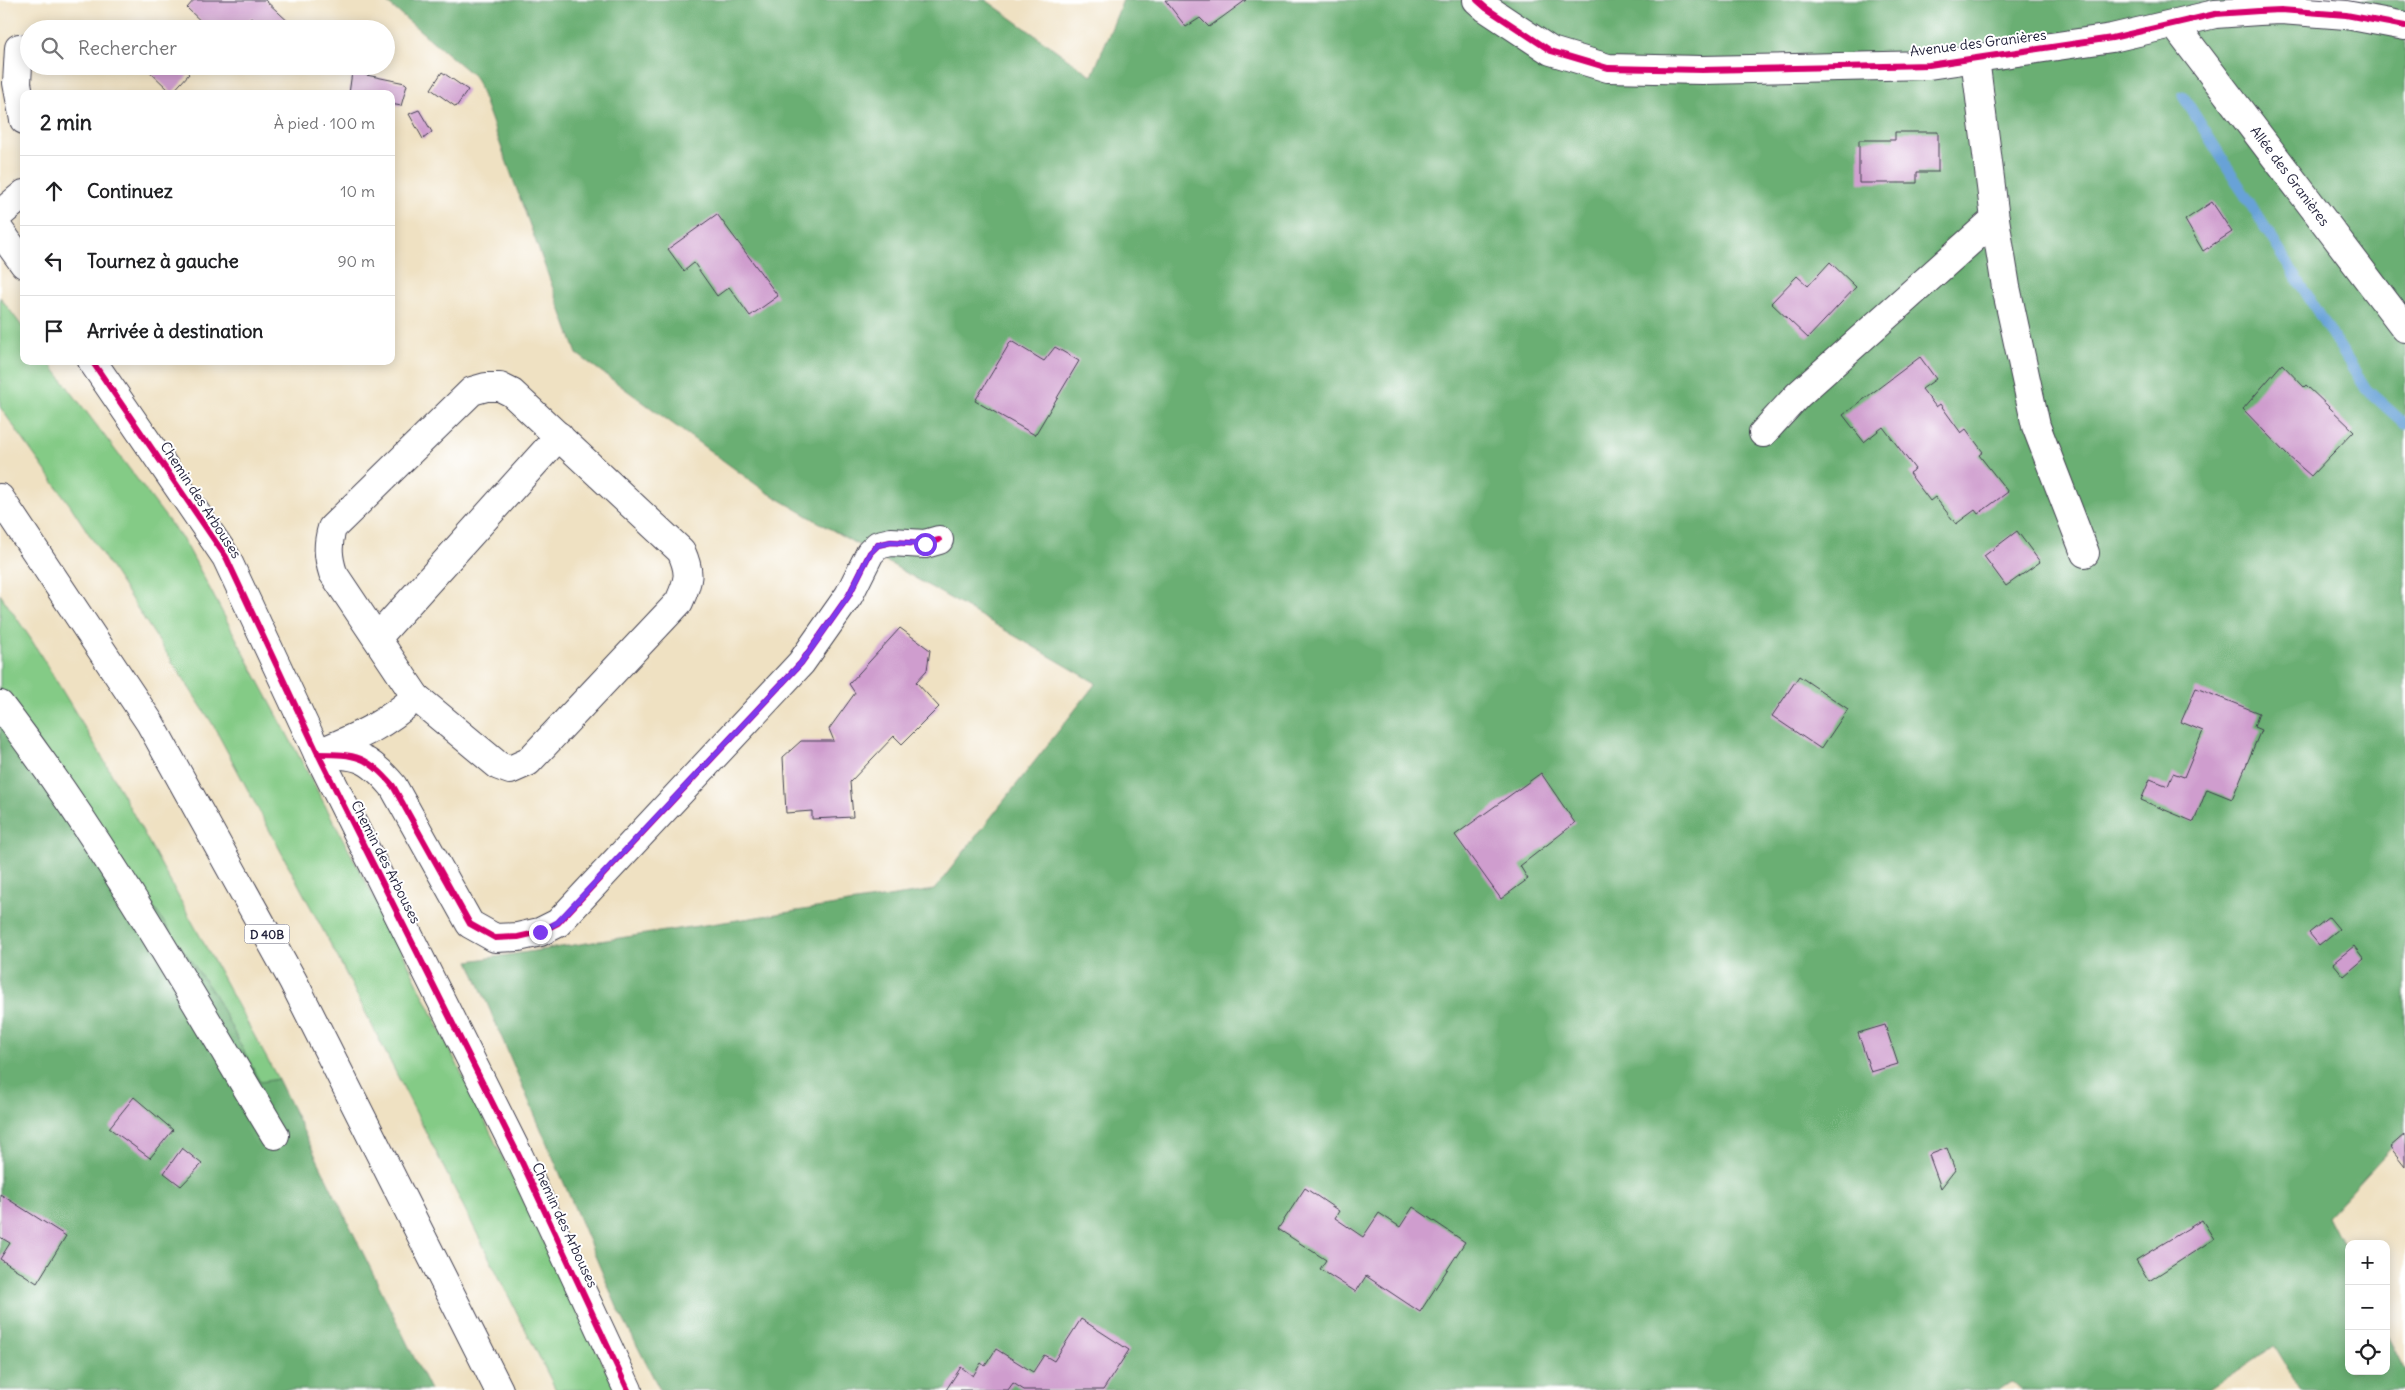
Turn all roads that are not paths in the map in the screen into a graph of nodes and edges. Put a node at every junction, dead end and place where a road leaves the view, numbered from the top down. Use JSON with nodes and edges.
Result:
{"nodes":[{"id":1,"x":1477,"y":0,"type":"edge"},
{"id":2,"x":2174,"y":24,"type":"junction"},
{"id":3,"x":2405,"y":26,"type":"edge"},
{"id":4,"x":19,"y":48,"type":"dead end"},
{"id":5,"x":1976,"y":58,"type":"junction"},
{"id":6,"x":20,"y":99,"type":"edge"},
{"id":7,"x":20,"y":197,"type":"edge"},
{"id":8,"x":0,"y":214,"type":"edge"},
{"id":9,"x":1995,"y":219,"type":"junction"},
{"id":10,"x":0,"y":231,"type":"edge"},
{"id":11,"x":20,"y":258,"type":"edge"},
{"id":12,"x":2405,"y":328,"type":"edge"},
{"id":13,"x":95,"y":365,"type":"edge"},
{"id":14,"x":1763,"y":433,"type":"dead end"},
{"id":15,"x":559,"y":436,"type":"junction"},
{"id":16,"x":0,"y":498,"type":"edge"},
{"id":17,"x":939,"y":540,"type":"dead end"},
{"id":18,"x":2085,"y":553,"type":"dead end"},
{"id":19,"x":377,"y":638,"type":"junction"},
{"id":20,"x":416,"y":697,"type":"junction"},
{"id":21,"x":0,"y":705,"type":"edge"},
{"id":22,"x":318,"y":754,"type":"junction"},
{"id":23,"x":275,"y":1135,"type":"dead end"},
{"id":24,"x":499,"y":1390,"type":"edge"},
{"id":25,"x":628,"y":1390,"type":"edge"}],
"edges":[{"from":1,"to":5,"type":"street","name":"Avenue des Granières"},
{"from":2,"to":3,"type":"street","name":"Avenue des Granières"},
{"from":2,"to":5,"type":"street","name":"Avenue des Granières"},
{"from":2,"to":12,"type":"street","name":"Allée des Granières"},
{"from":4,"to":6,"type":"street"},
{"from":5,"to":9,"type":"street"},
{"from":7,"to":8,"type":"street"},
{"from":9,"to":14,"type":"street"},
{"from":9,"to":18,"type":"street"},
{"from":10,"to":11,"type":"street"},
{"from":13,"to":22,"type":"street","name":"Chemin des Arbouses"},
{"from":15,"to":19,"type":"street"},
{"from":15,"to":19,"type":"street"},
{"from":15,"to":20,"type":"street"},
{"from":16,"to":24,"type":"street","number":"D 40B"},
{"from":17,"to":22,"type":"street"},
{"from":19,"to":20,"type":"street"},
{"from":20,"to":22,"type":"street"},
{"from":21,"to":23,"type":"street"},
{"from":22,"to":25,"type":"street","name":"Chemin des Arbouses"}]}
